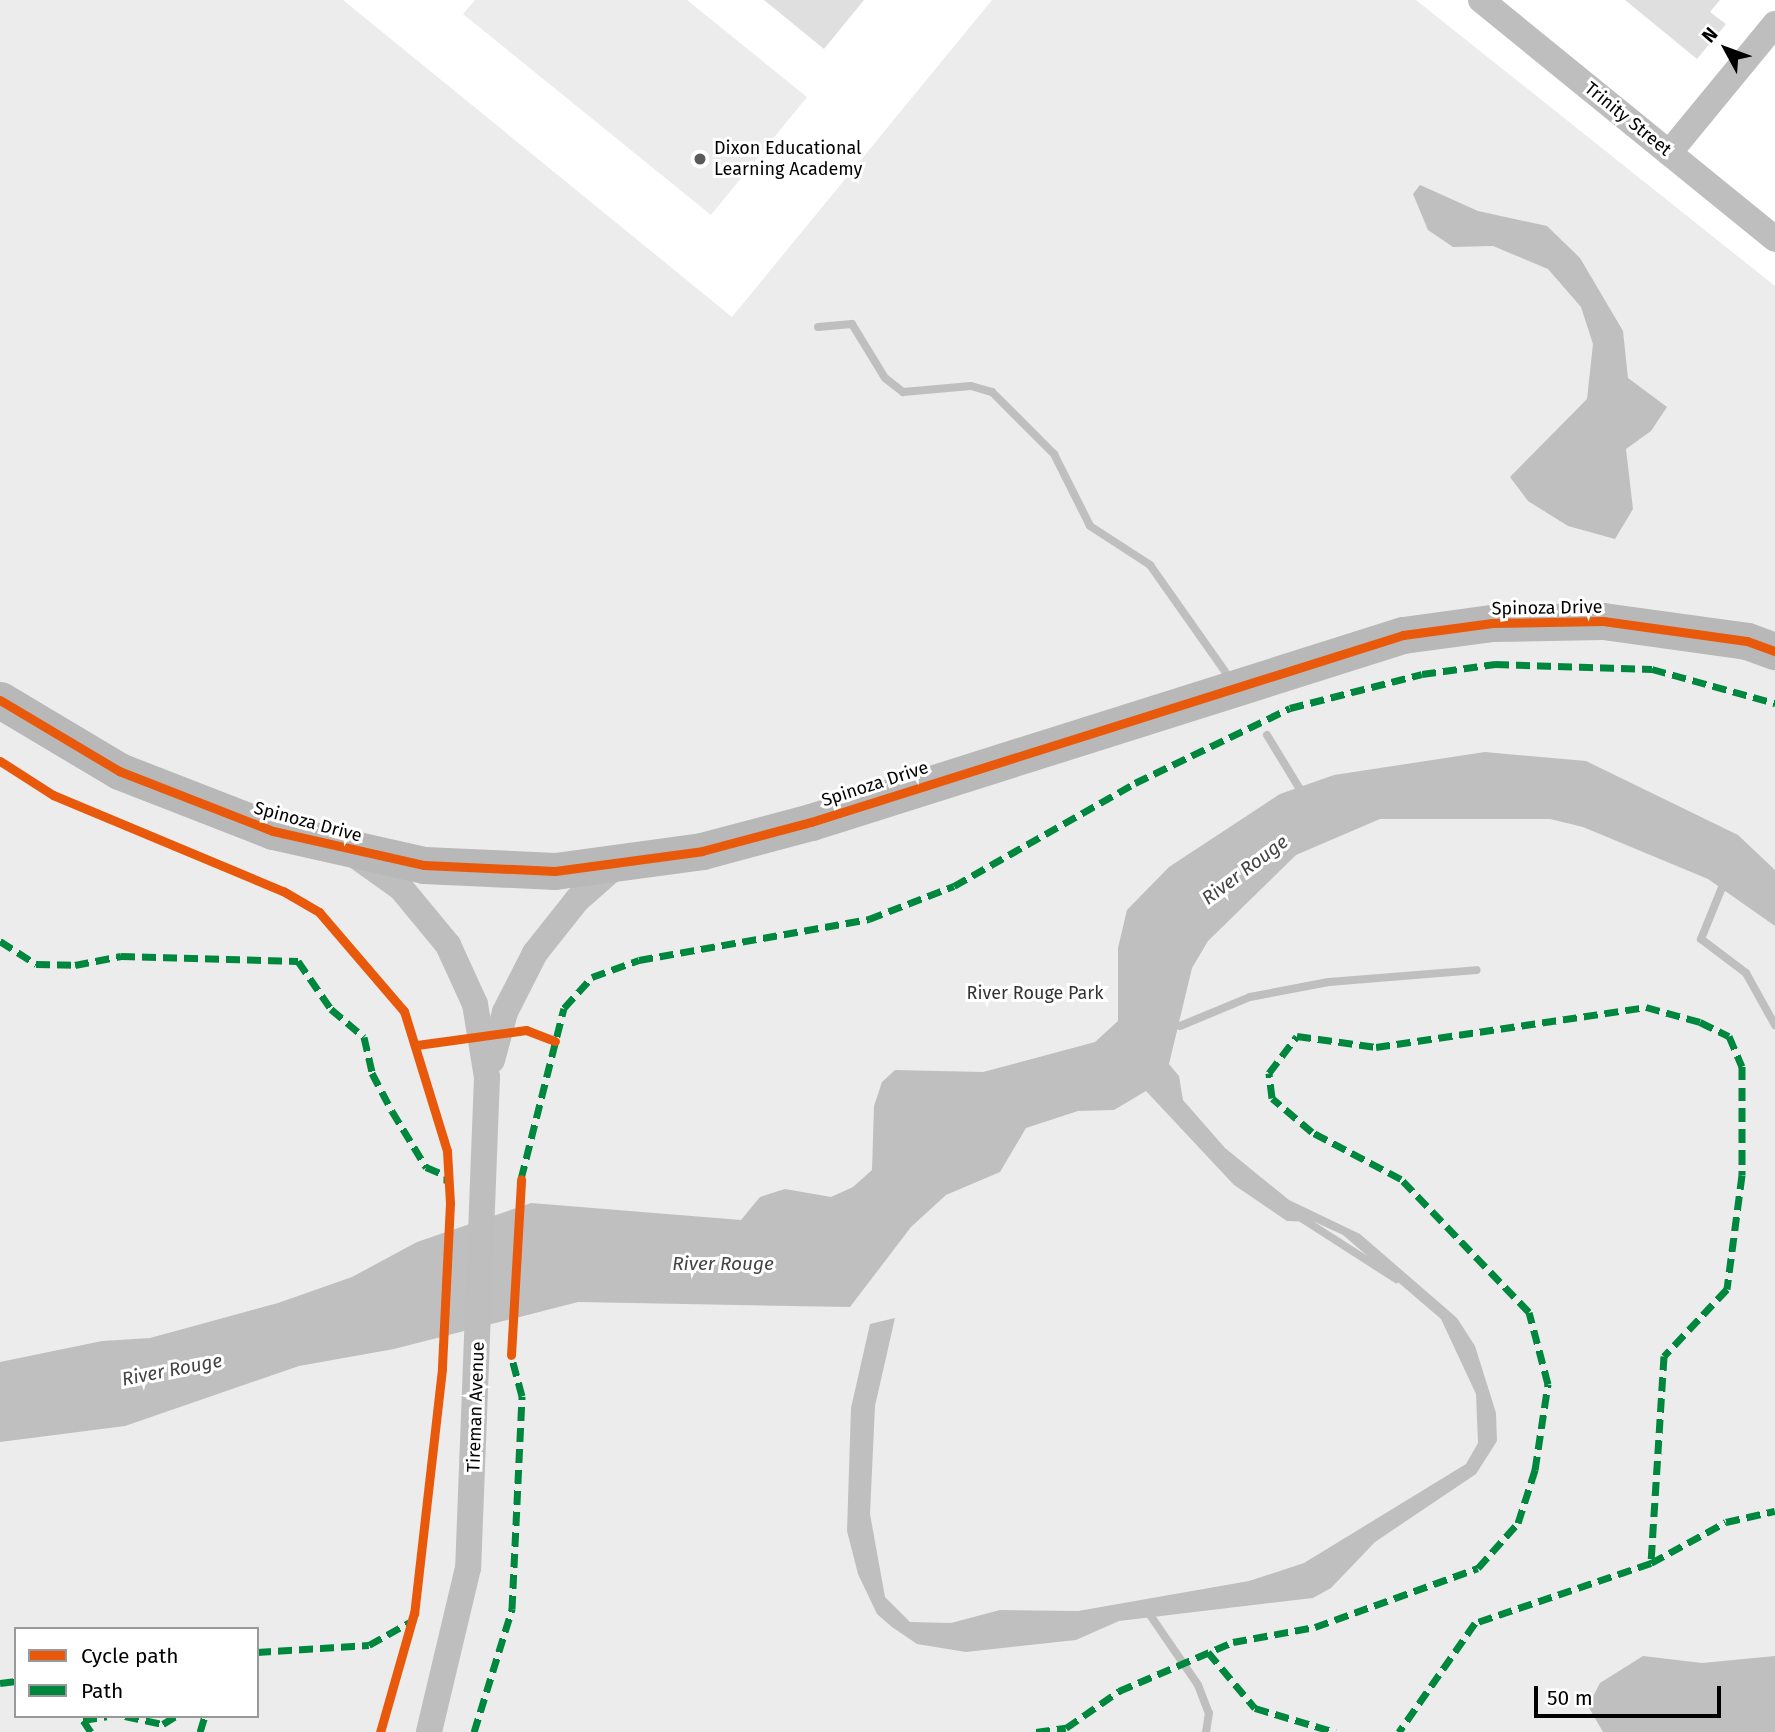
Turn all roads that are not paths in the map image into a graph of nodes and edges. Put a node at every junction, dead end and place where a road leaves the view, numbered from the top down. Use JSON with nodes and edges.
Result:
{"nodes":[{"id":1,"x":1481,"y":0,"type":"edge"},
{"id":2,"x":1775,"y":24,"type":"edge"},
{"id":3,"x":1669,"y":153,"type":"junction"},
{"id":4,"x":1775,"y":239,"type":"edge"},
{"id":5,"x":1775,"y":651,"type":"edge"},
{"id":6,"x":0,"y":700,"type":"edge"},
{"id":7,"x":340,"y":846,"type":"junction"},
{"id":8,"x":619,"y":863,"type":"junction"},
{"id":9,"x":487,"y":1077,"type":"junction"},
{"id":10,"x":429,"y":1732,"type":"edge"}],
"edges":[{"from":1,"to":3,"type":"street","name":"Trinity Street"},
{"from":2,"to":3,"type":"street"},
{"from":3,"to":4,"type":"street","name":"Trinity Street"},
{"from":5,"to":8,"type":"street","name":"Spinoza Drive"},
{"from":6,"to":7,"type":"street","name":"Spinoza Drive"},
{"from":7,"to":8,"type":"street","name":"Spinoza Drive"},
{"from":7,"to":9,"type":"street"},
{"from":8,"to":9,"type":"street"},
{"from":9,"to":10,"type":"street","name":"Tireman Avenue"}]}
